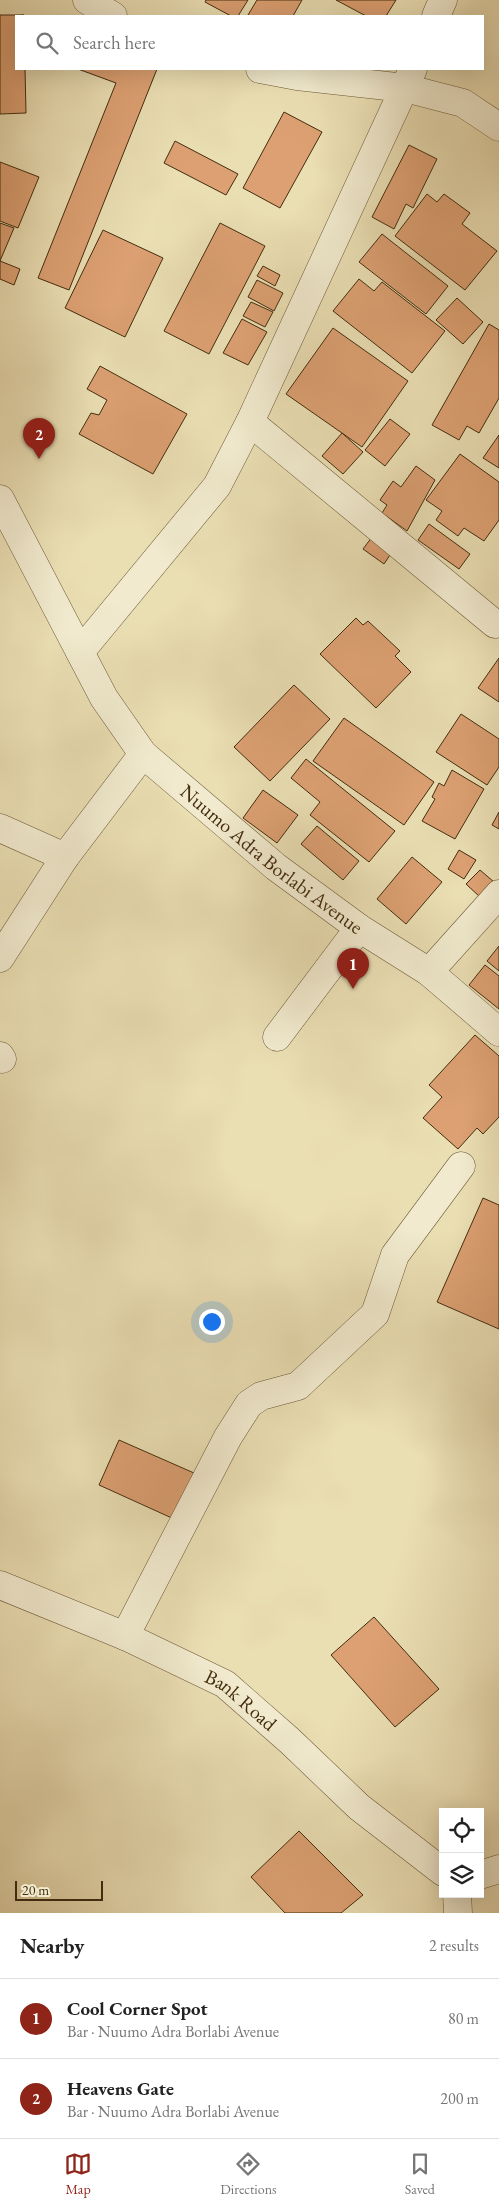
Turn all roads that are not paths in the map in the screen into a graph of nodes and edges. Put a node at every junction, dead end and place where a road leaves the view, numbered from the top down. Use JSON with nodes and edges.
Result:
{"nodes":[{"id":1,"x":87,"y":0,"type":"edge"},
{"id":2,"x":443,"y":0,"type":"edge"},
{"id":3,"x":111,"y":15,"type":"edge"},
{"id":4,"x":436,"y":15,"type":"edge"},
{"id":5,"x":265,"y":70,"type":"edge"},
{"id":6,"x":409,"y":78,"type":"edge"},
{"id":7,"x":499,"y":127,"type":"edge"},
{"id":8,"x":250,"y":422,"type":"junction"},
{"id":9,"x":0,"y":498,"type":"edge"},
{"id":10,"x":495,"y":624,"type":"dead end"},
{"id":11,"x":80,"y":652,"type":"junction"},
{"id":12,"x":143,"y":754,"type":"junction"},
{"id":13,"x":0,"y":828,"type":"edge"},
{"id":14,"x":65,"y":857,"type":"junction"},
{"id":15,"x":499,"y":894,"type":"edge"},
{"id":16,"x":359,"y":928,"type":"junction"},
{"id":17,"x":0,"y":958,"type":"edge"},
{"id":18,"x":429,"y":972,"type":"junction"},
{"id":19,"x":499,"y":1032,"type":"edge"},
{"id":20,"x":277,"y":1037,"type":"dead end"},
{"id":21,"x":462,"y":1166,"type":"dead end"},
{"id":22,"x":0,"y":1585,"type":"edge"},
{"id":23,"x":125,"y":1636,"type":"junction"},
{"id":24,"x":439,"y":1869,"type":"edge"},
{"id":25,"x":499,"y":1869,"type":"edge"},
{"id":26,"x":484,"y":1874,"type":"edge"},
{"id":27,"x":457,"y":1898,"type":"edge"},
{"id":28,"x":458,"y":1913,"type":"edge"}],
"edges":[{"from":1,"to":3,"type":"street"},
{"from":2,"to":4,"type":"street"},
{"from":5,"to":6,"type":"street"},
{"from":6,"to":7,"type":"street"},
{"from":6,"to":8,"type":"street"},
{"from":8,"to":10,"type":"street"},
{"from":8,"to":11,"type":"street"},
{"from":9,"to":11,"type":"street","name":"Nuumo Adra Borlabi Avenue"},
{"from":11,"to":12,"type":"street","name":"Nuumo Adra Borlabi Avenue"},
{"from":12,"to":14,"type":"street"},
{"from":12,"to":16,"type":"street","name":"Nuumo Adra Borlabi Avenue"},
{"from":13,"to":14,"type":"street"},
{"from":14,"to":17,"type":"street"},
{"from":15,"to":18,"type":"street"},
{"from":16,"to":18,"type":"street","name":"Nuumo Adra Borlabi Avenue"},
{"from":16,"to":20,"type":"street"},
{"from":18,"to":19,"type":"street","name":"Nuumo Adra Borlabi Avenue"},
{"from":21,"to":23,"type":"street"},
{"from":22,"to":23,"type":"street","name":"Bank Road"},
{"from":23,"to":24,"type":"street","name":"Bank Road"},
{"from":25,"to":26,"type":"street"},
{"from":27,"to":28,"type":"street"}]}
